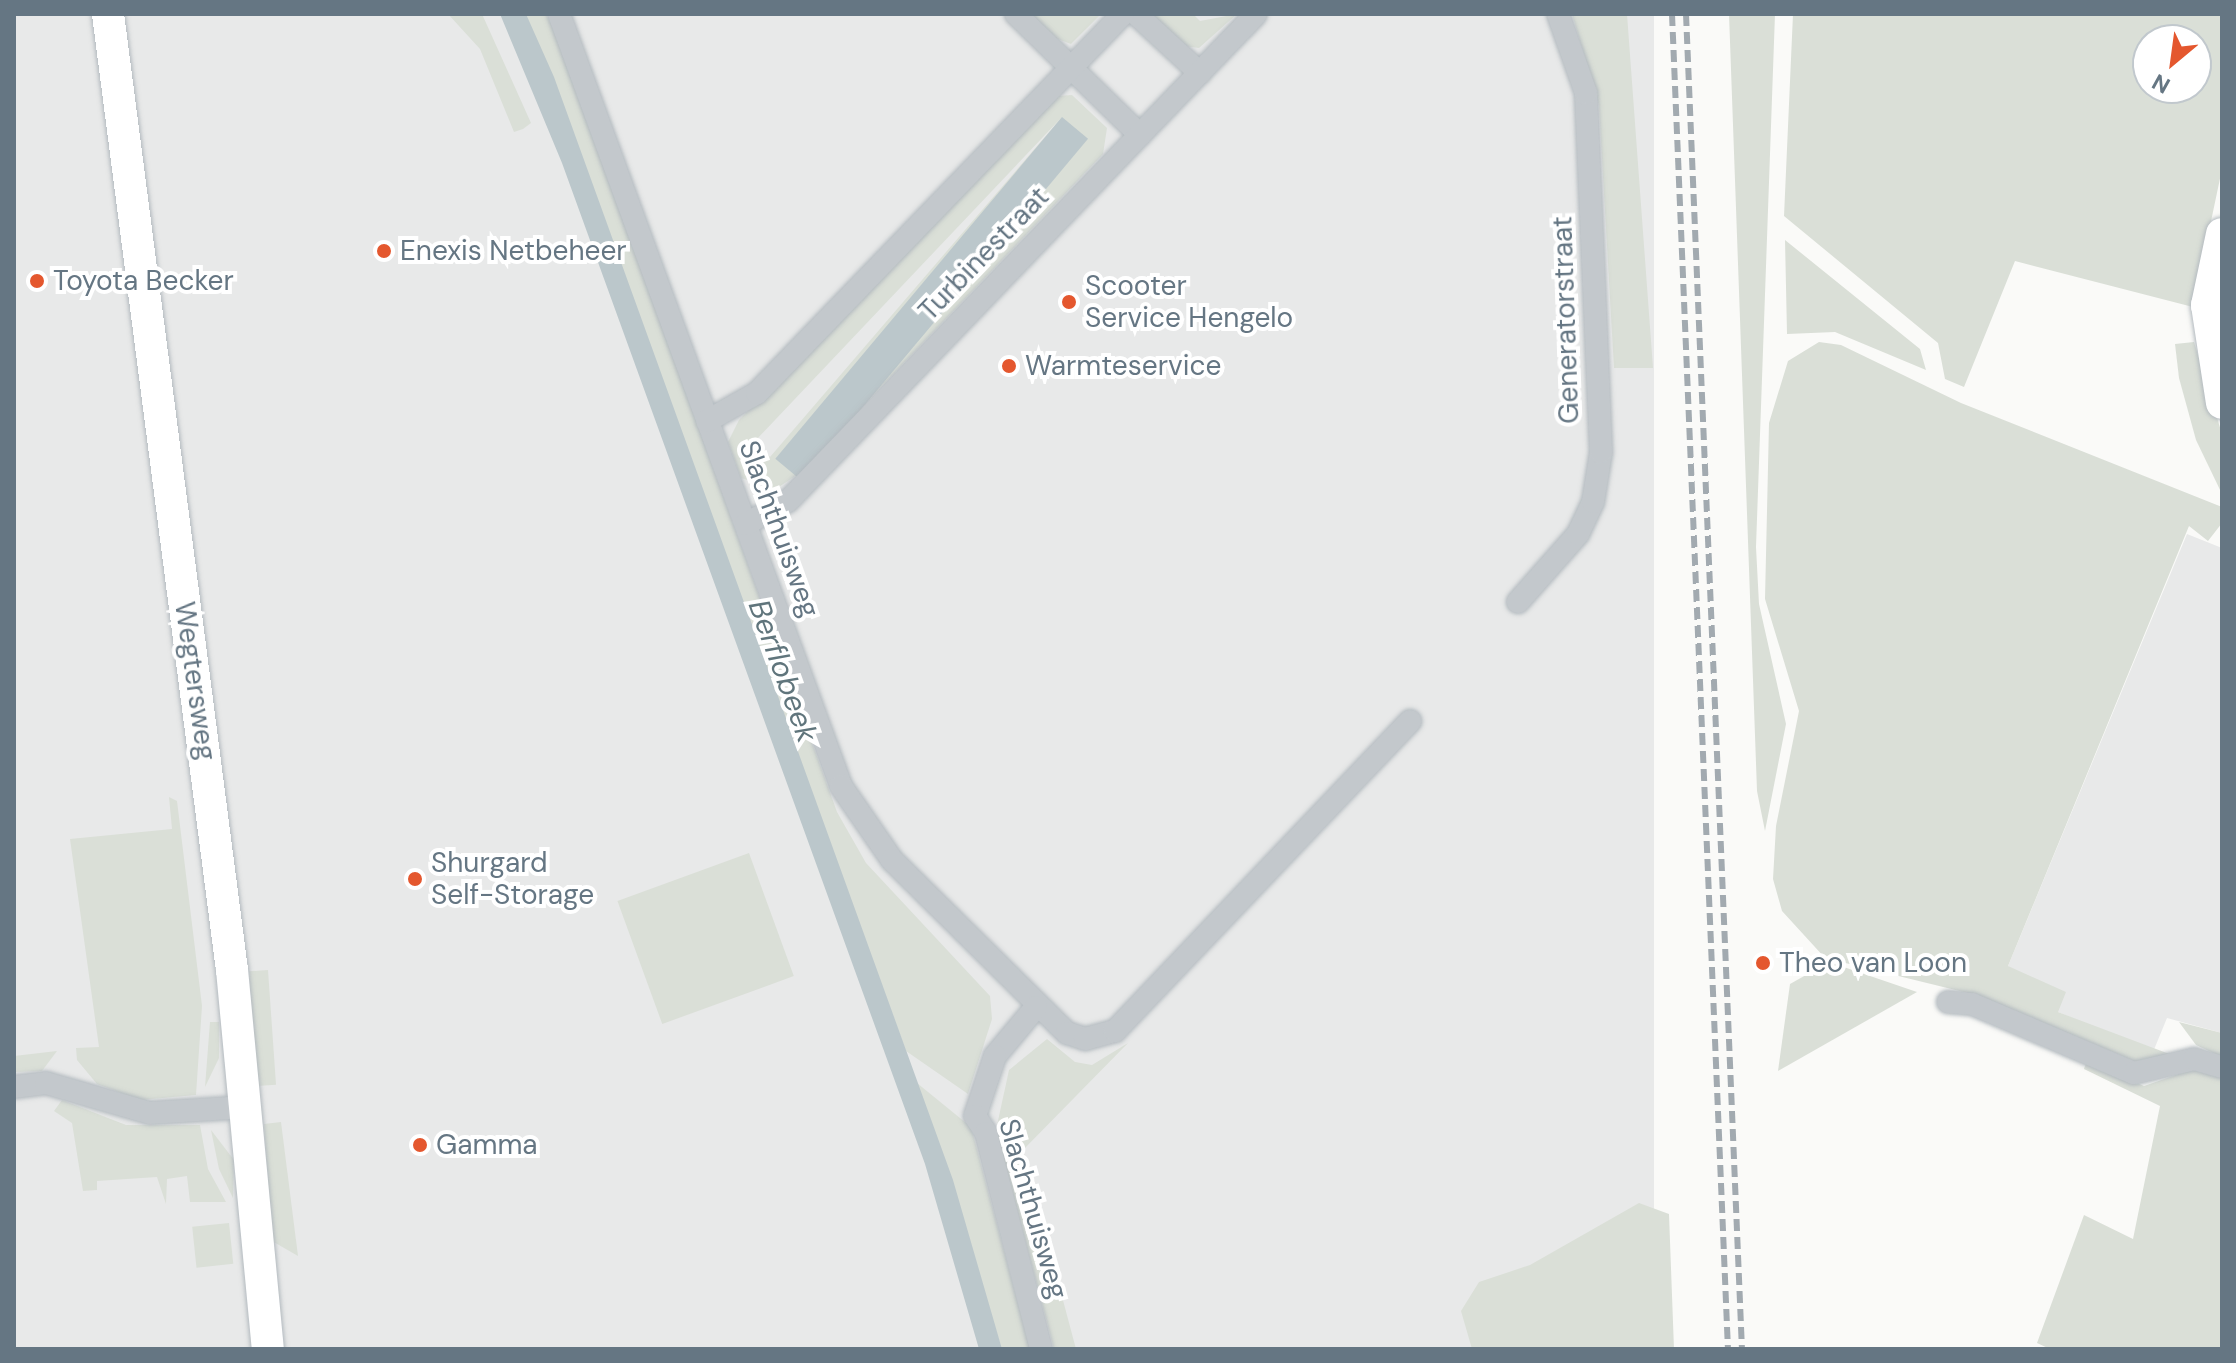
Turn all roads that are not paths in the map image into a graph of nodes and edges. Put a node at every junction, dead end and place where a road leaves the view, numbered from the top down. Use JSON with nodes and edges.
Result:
{"nodes":[{"id":1,"x":108,"y":14,"type":"edge"},
{"id":2,"x":559,"y":14,"type":"edge"},
{"id":3,"x":1016,"y":14,"type":"edge"},
{"id":4,"x":1123,"y":14,"type":"edge"},
{"id":5,"x":1136,"y":14,"type":"edge"},
{"id":6,"x":1256,"y":14,"type":"edge"},
{"id":7,"x":1558,"y":14,"type":"edge"},
{"id":8,"x":1070,"y":67,"type":"junction"},
{"id":9,"x":1200,"y":73,"type":"junction"},
{"id":10,"x":1140,"y":135,"type":"junction"},
{"id":11,"x":2222,"y":234,"type":"edge"},
{"id":12,"x":2220,"y":396,"type":"edge"},
{"id":13,"x":707,"y":421,"type":"junction"},
{"id":14,"x":746,"y":524,"type":"junction"},
{"id":15,"x":1518,"y":602,"type":"dead end"},
{"id":16,"x":1410,"y":721,"type":"dead end"},
{"id":17,"x":1948,"y":1002,"type":"dead end"},
{"id":18,"x":1036,"y":1007,"type":"junction"},
{"id":19,"x":2222,"y":1067,"type":"edge"},
{"id":20,"x":14,"y":1087,"type":"edge"},
{"id":21,"x":247,"y":1107,"type":"junction"},
{"id":22,"x":268,"y":1349,"type":"edge"},
{"id":23,"x":1041,"y":1349,"type":"edge"}],
"edges":[{"from":1,"to":21,"type":"street","name":"Wegtersweg"},
{"from":2,"to":13,"type":"street","name":"Slachthuisweg"},
{"from":3,"to":8,"type":"street"},
{"from":4,"to":8,"type":"street"},
{"from":5,"to":9,"type":"street"},
{"from":6,"to":9,"type":"street","name":"Turbinestraat"},
{"from":7,"to":15,"type":"street","name":"Generatorstraat"},
{"from":8,"to":10,"type":"street"},
{"from":8,"to":13,"type":"street"},
{"from":9,"to":10,"type":"street","name":"Turbinestraat"},
{"from":10,"to":14,"type":"street","name":"Turbinestraat"},
{"from":11,"to":12,"type":"street"},
{"from":13,"to":14,"type":"street","name":"Slachthuisweg"},
{"from":14,"to":18,"type":"street","name":"Slachthuisweg"},
{"from":16,"to":18,"type":"street","name":"Slachthuisweg"},
{"from":17,"to":19,"type":"street"},
{"from":18,"to":23,"type":"street","name":"Slachthuisweg"},
{"from":20,"to":21,"type":"street"},
{"from":21,"to":22,"type":"street","name":"Wegtersweg"}]}
